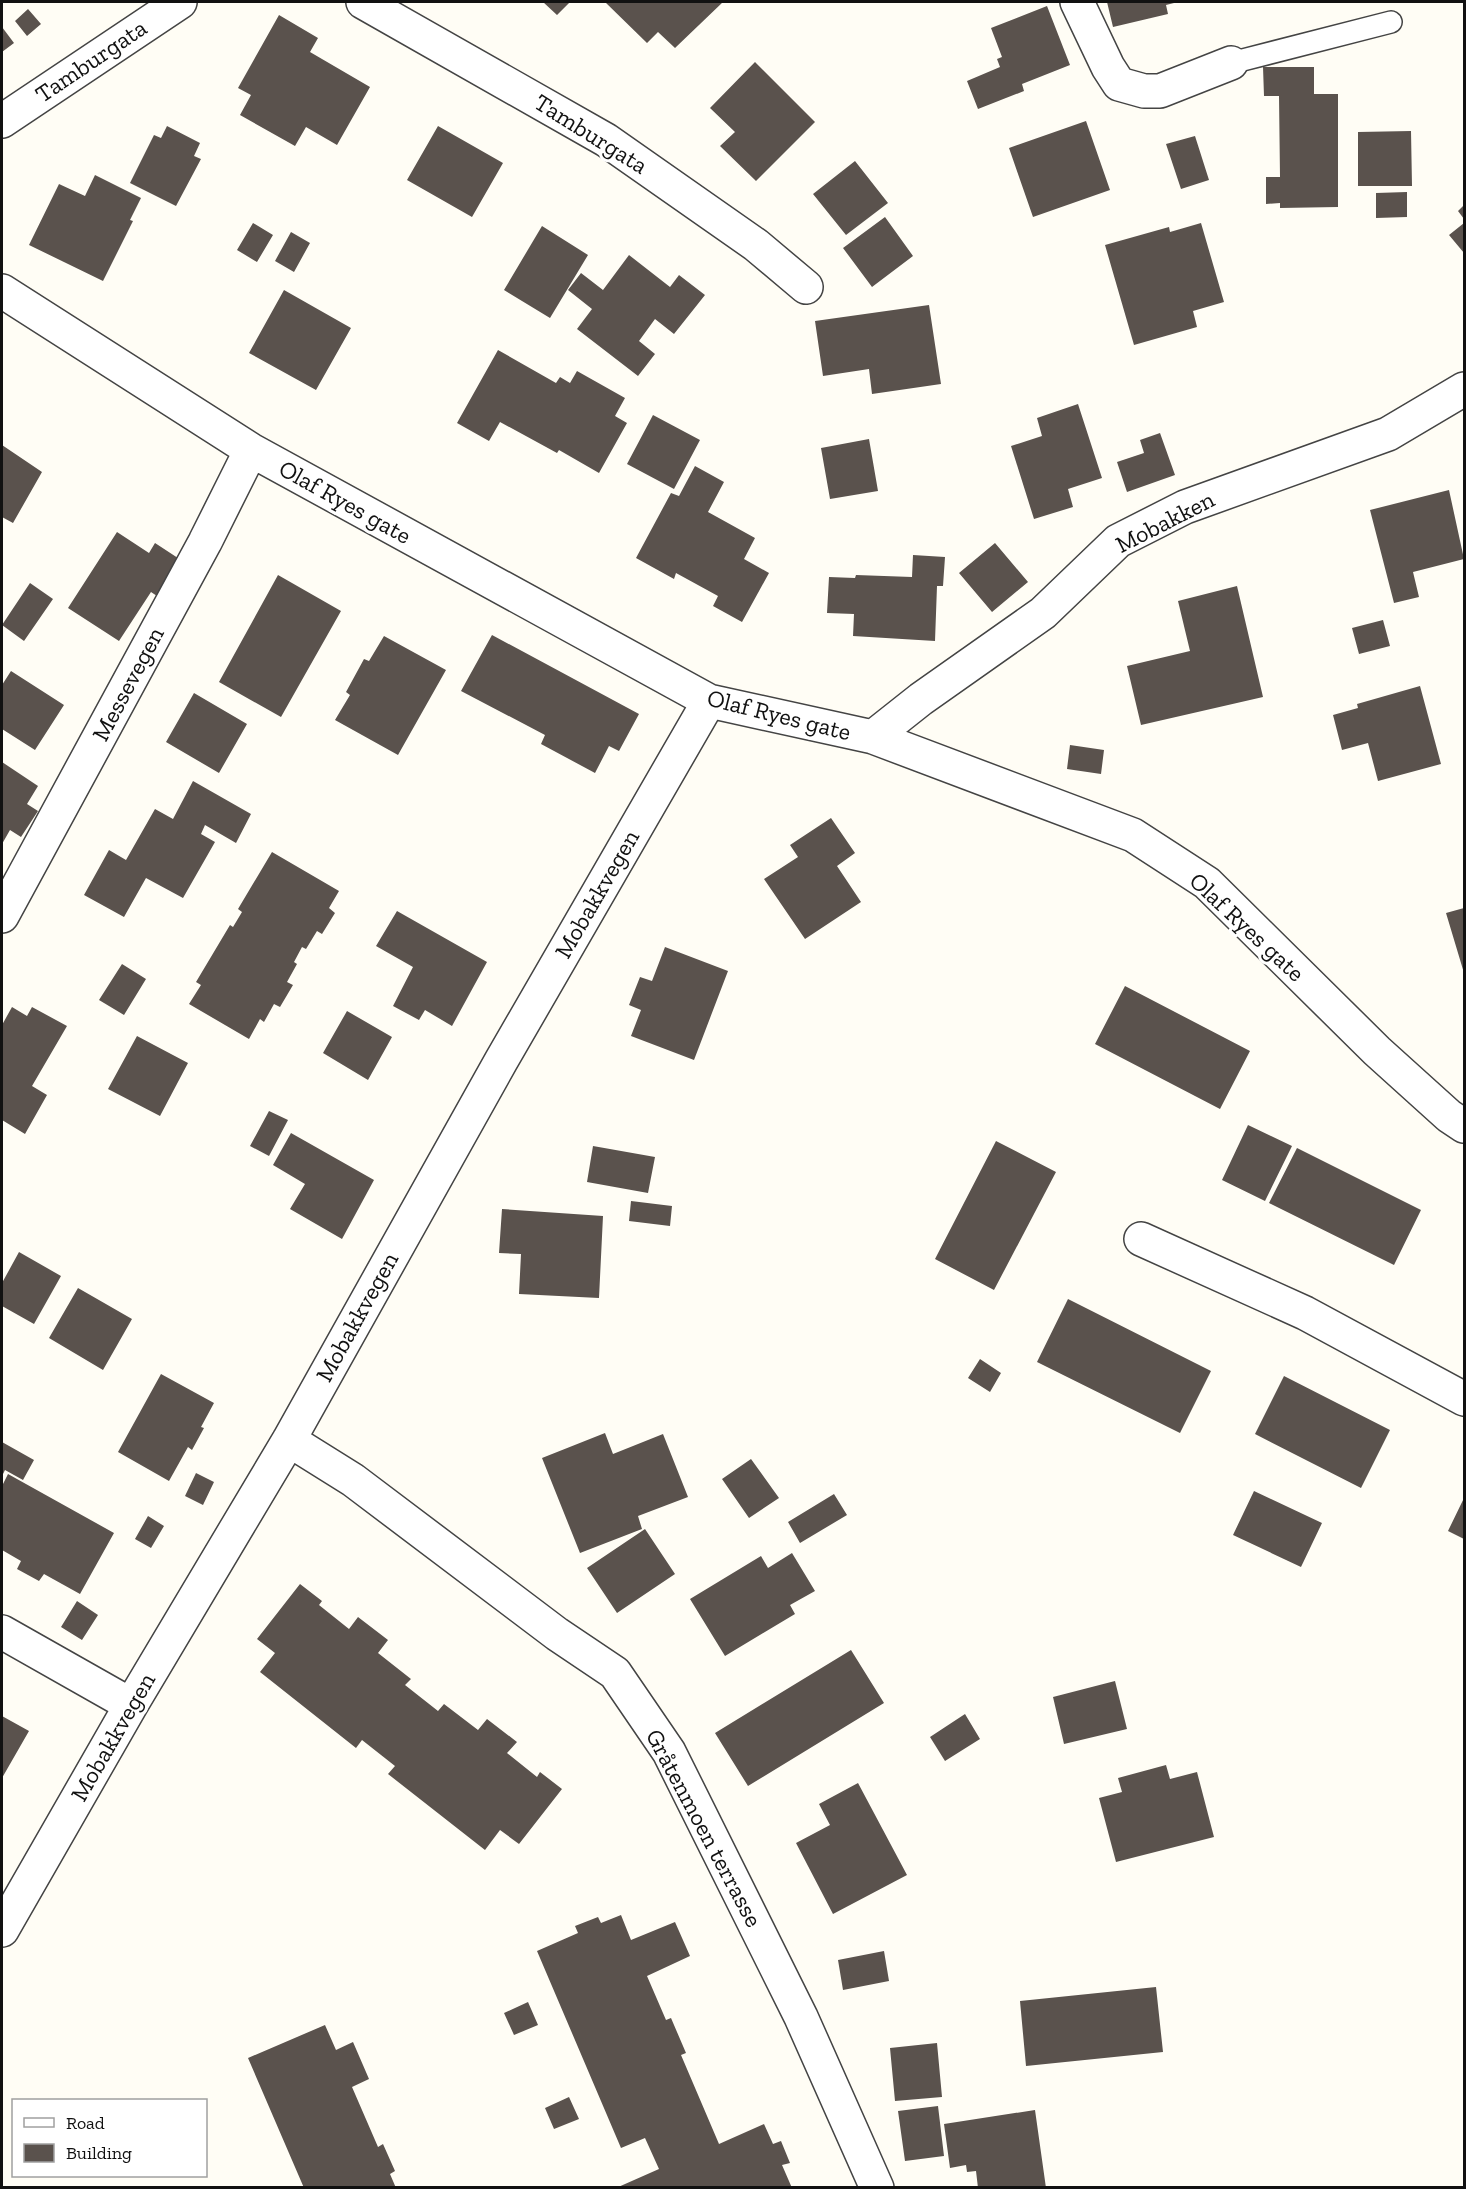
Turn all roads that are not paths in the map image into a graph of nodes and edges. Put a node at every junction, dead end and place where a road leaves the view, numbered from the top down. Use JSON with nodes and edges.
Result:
{"nodes":[{"id":1,"x":180,"y":2,"type":"edge"},
{"id":2,"x":363,"y":2,"type":"edge"},
{"id":3,"x":1077,"y":2,"type":"edge"},
{"id":4,"x":1390,"y":22,"type":"dead end"},
{"id":5,"x":1231,"y":63,"type":"joint"},
{"id":6,"x":2,"y":121,"type":"edge"},
{"id":7,"x":806,"y":287,"type":"dead end"},
{"id":8,"x":2,"y":291,"type":"edge"},
{"id":9,"x":1464,"y":389,"type":"edge"},
{"id":10,"x":251,"y":450,"type":"junction"},
{"id":11,"x":708,"y":701,"type":"junction"},
{"id":12,"x":873,"y":737,"type":"junction"},
{"id":13,"x":2,"y":916,"type":"edge"},
{"id":14,"x":1464,"y":1126,"type":"edge"},
{"id":15,"x":1141,"y":1239,"type":"dead end"},
{"id":16,"x":1464,"y":1399,"type":"edge"},
{"id":17,"x":288,"y":1440,"type":"junction"},
{"id":18,"x":2,"y":1632,"type":"edge"},
{"id":19,"x":131,"y":1705,"type":"junction"},
{"id":20,"x":2,"y":1930,"type":"edge"},
{"id":21,"x":878,"y":2187,"type":"edge"}],
"edges":[{"from":1,"to":6,"type":"street","name":"Tamburgata"},
{"from":2,"to":7,"type":"street","name":"Tamburgata"},
{"from":3,"to":5,"type":"street"},
{"from":4,"to":5,"type":"lane"},
{"from":8,"to":10,"type":"street","name":"Olaf Ryes gate"},
{"from":9,"to":12,"type":"street","name":"Mobakken"},
{"from":10,"to":11,"type":"street","name":"Olaf Ryes gate"},
{"from":10,"to":13,"type":"street","name":"Messevegen"},
{"from":11,"to":12,"type":"street","name":"Olaf Ryes gate"},
{"from":11,"to":17,"type":"street","name":"Mobakkvegen"},
{"from":12,"to":14,"type":"street","name":"Olaf Ryes gate"},
{"from":15,"to":16,"type":"street"},
{"from":17,"to":19,"type":"street","name":"Mobakkvegen"},
{"from":17,"to":21,"type":"street","name":"Gråtenmoen terrasse"},
{"from":18,"to":19,"type":"street"},
{"from":19,"to":20,"type":"street","name":"Mobakkvegen"}]}
